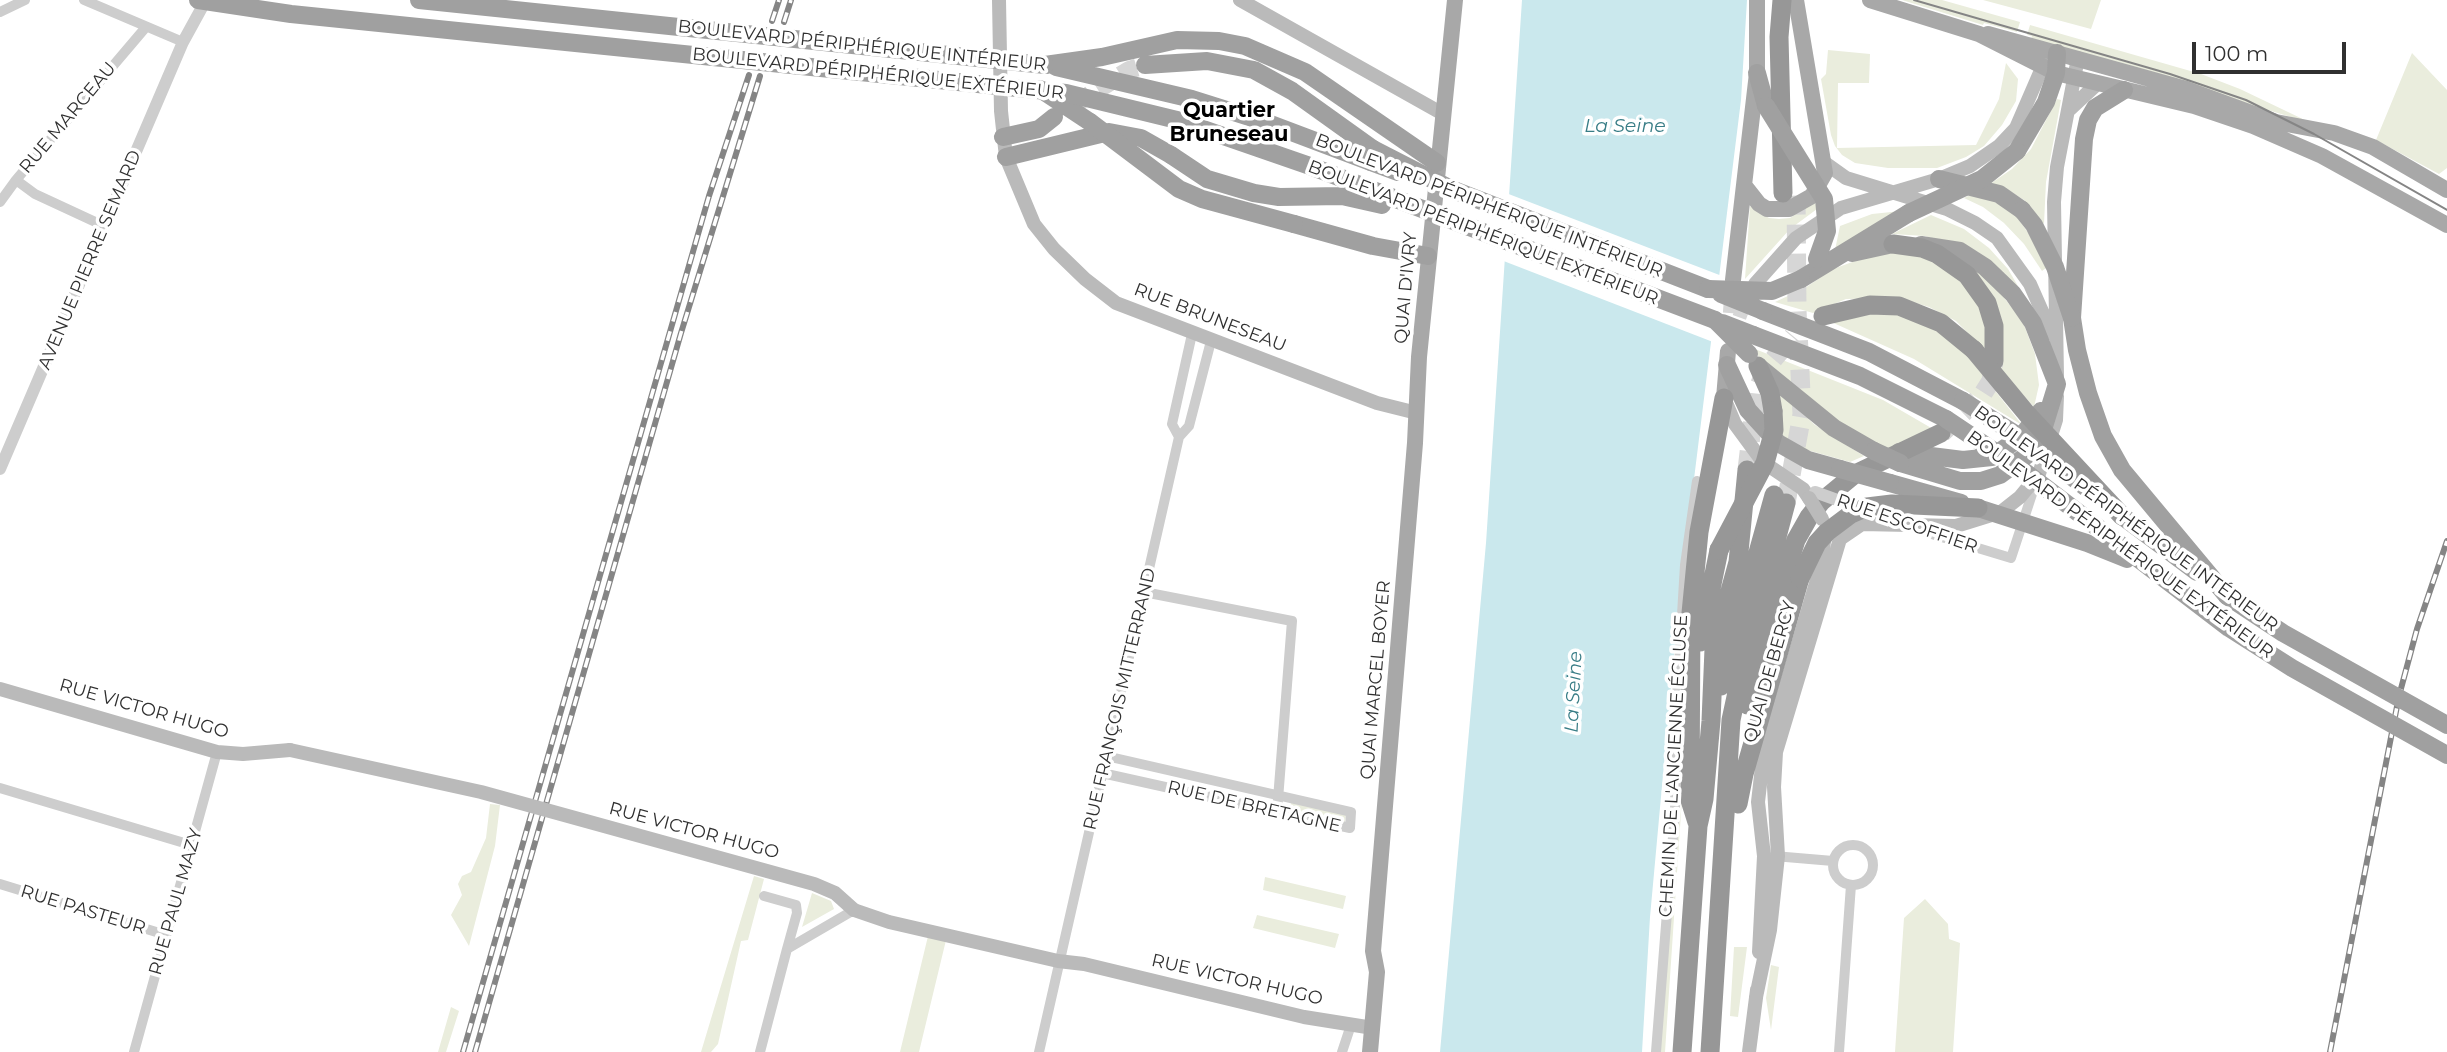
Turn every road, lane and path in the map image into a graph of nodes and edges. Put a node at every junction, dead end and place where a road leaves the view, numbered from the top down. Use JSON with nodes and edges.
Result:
{"nodes":[{"id":1,"x":25,"y":0,"type":"edge"},
{"id":2,"x":84,"y":0,"type":"edge"},
{"id":3,"x":198,"y":0,"type":"edge"},
{"id":4,"x":205,"y":0,"type":"edge"},
{"id":5,"x":419,"y":0,"type":"edge"},
{"id":6,"x":999,"y":0,"type":"edge"},
{"id":7,"x":1240,"y":0,"type":"edge"},
{"id":8,"x":1455,"y":0,"type":"edge"},
{"id":9,"x":1757,"y":0,"type":"edge"},
{"id":10,"x":1782,"y":0,"type":"edge"},
{"id":11,"x":1796,"y":0,"type":"edge"},
{"id":12,"x":1870,"y":0,"type":"edge"},
{"id":13,"x":0,"y":12,"type":"edge"},
{"id":14,"x":146,"y":27,"type":"junction"},
{"id":15,"x":1979,"y":34,"type":"junction"},
{"id":16,"x":181,"y":47,"type":"junction"},
{"id":17,"x":2057,"y":53,"type":"junction"},
{"id":18,"x":2078,"y":58,"type":"junction"},
{"id":19,"x":1045,"y":65,"type":"junction"},
{"id":20,"x":1144,"y":65,"type":"tunnel mouth"},
{"id":21,"x":2049,"y":70,"type":"junction"},
{"id":22,"x":1757,"y":73,"type":"junction"},
{"id":23,"x":2074,"y":78,"type":"junction"},
{"id":24,"x":2097,"y":84,"type":"junction"},
{"id":25,"x":1040,"y":89,"type":"junction"},
{"id":26,"x":2124,"y":90,"type":"junction"},
{"id":27,"x":2069,"y":110,"type":"junction"},
{"id":28,"x":1443,"y":114,"type":"junction"},
{"id":29,"x":1054,"y":117,"type":"dead end"},
{"id":30,"x":1003,"y":137,"type":"junction"},
{"id":31,"x":1372,"y":155,"type":"junction"},
{"id":32,"x":1006,"y":157,"type":"junction"},
{"id":33,"x":1437,"y":163,"type":"junction"},
{"id":34,"x":1825,"y":163,"type":"junction"},
{"id":35,"x":1939,"y":179,"type":"junction"},
{"id":36,"x":16,"y":180,"type":"junction"},
{"id":37,"x":1744,"y":185,"type":"junction"},
{"id":38,"x":2447,"y":190,"type":"edge"},
{"id":39,"x":1892,"y":191,"type":"junction"},
{"id":40,"x":0,"y":202,"type":"edge"},
{"id":41,"x":1451,"y":220,"type":"junction"},
{"id":42,"x":2447,"y":225,"type":"edge"},
{"id":43,"x":104,"y":226,"type":"junction"},
{"id":44,"x":1902,"y":245,"type":"junction"},
{"id":45,"x":1428,"y":256,"type":"junction"},
{"id":46,"x":1836,"y":258,"type":"junction"},
{"id":47,"x":1801,"y":279,"type":"junction"},
{"id":48,"x":1733,"y":280,"type":"tunnel mouth"},
{"id":49,"x":1755,"y":284,"type":"tunnel mouth"},
{"id":50,"x":1708,"y":289,"type":"junction"},
{"id":51,"x":1823,"y":316,"type":"dead end"},
{"id":52,"x":2072,"y":318,"type":"junction"},
{"id":53,"x":1715,"y":320,"type":"junction"},
{"id":54,"x":1192,"y":334,"type":"junction"},
{"id":55,"x":1211,"y":341,"type":"junction"},
{"id":56,"x":2056,"y":342,"type":"junction"},
{"id":57,"x":1728,"y":358,"type":"joint"},
{"id":58,"x":1753,"y":360,"type":"junction"},
{"id":59,"x":1994,"y":360,"type":"tunnel mouth"},
{"id":60,"x":2057,"y":384,"type":"junction"},
{"id":61,"x":1179,"y":389,"type":"junction"},
{"id":62,"x":1196,"y":393,"type":"junction"},
{"id":63,"x":1724,"y":398,"type":"junction"},
{"id":64,"x":1417,"y":413,"type":"junction"},
{"id":65,"x":1943,"y":426,"type":"junction"},
{"id":66,"x":1179,"y":437,"type":"junction"},
{"id":67,"x":1899,"y":458,"type":"junction"},
{"id":68,"x":0,"y":469,"type":"edge"},
{"id":69,"x":1747,"y":470,"type":"tunnel mouth"},
{"id":70,"x":2039,"y":474,"type":"junction"},
{"id":71,"x":1697,"y":481,"type":"dead end"},
{"id":72,"x":1809,"y":493,"type":"junction"},
{"id":73,"x":1978,"y":508,"type":"junction"},
{"id":74,"x":2122,"y":516,"type":"junction"},
{"id":75,"x":1904,"y":526,"type":"junction"},
{"id":76,"x":2149,"y":568,"type":"junction"},
{"id":77,"x":1144,"y":592,"type":"junction"},
{"id":78,"x":2227,"y":596,"type":"junction"},
{"id":79,"x":0,"y":689,"type":"edge"},
{"id":80,"x":1691,"y":693,"type":"junction"},
{"id":81,"x":1711,"y":721,"type":"junction"},
{"id":82,"x":2447,"y":725,"type":"edge"},
{"id":83,"x":217,"y":752,"type":"junction"},
{"id":84,"x":2447,"y":755,"type":"edge"},
{"id":85,"x":1105,"y":756,"type":"junction"},
{"id":86,"x":1730,"y":763,"type":"junction"},
{"id":87,"x":1102,"y":773,"type":"junction"},
{"id":88,"x":0,"y":788,"type":"edge"},
{"id":89,"x":1279,"y":796,"type":"junction"},
{"id":90,"x":1277,"y":812,"type":"junction"},
{"id":91,"x":1698,"y":826,"type":"junction"},
{"id":92,"x":191,"y":845,"type":"junction"},
{"id":93,"x":1771,"y":856,"type":"junction"},
{"id":94,"x":1833,"y":861,"type":"junction"},
{"id":95,"x":1723,"y":881,"type":"junction"},
{"id":96,"x":0,"y":884,"type":"edge"},
{"id":97,"x":1851,"y":885,"type":"junction"},
{"id":98,"x":764,"y":896,"type":"dead end"},
{"id":99,"x":854,"y":910,"type":"junction"},
{"id":100,"x":166,"y":935,"type":"junction"},
{"id":101,"x":787,"y":948,"type":"junction"},
{"id":102,"x":1058,"y":961,"type":"junction"},
{"id":103,"x":1362,"y":1026,"type":"junction"},
{"id":104,"x":134,"y":1052,"type":"edge"},
{"id":105,"x":760,"y":1052,"type":"edge"},
{"id":106,"x":1039,"y":1052,"type":"edge"},
{"id":107,"x":1342,"y":1052,"type":"edge"},
{"id":108,"x":1362,"y":1052,"type":"edge"},
{"id":109,"x":1370,"y":1052,"type":"edge"},
{"id":110,"x":1656,"y":1052,"type":"edge"},
{"id":111,"x":1682,"y":1052,"type":"edge"},
{"id":112,"x":1710,"y":1052,"type":"edge"},
{"id":113,"x":1749,"y":1052,"type":"edge"},
{"id":114,"x":1839,"y":1052,"type":"edge"}],
"edges":[{"from":1,"to":13,"type":"street"},
{"from":2,"to":14,"type":"street"},
{"from":3,"to":25,"type":"highway","name":"BOULEVARD PÉRIPHÉRIQUE EXTÉRIEUR","bridge":true},
{"from":4,"to":16,"type":"street","name":"AVENUE PIERRE SEMARD"},
{"from":5,"to":19,"type":"highway","name":"BOULEVARD PÉRIPHÉRIQUE INTÉRIEUR","bridge":true},
{"from":6,"to":30,"type":"main road","name":"RUE BRUNESEAU"},
{"from":7,"to":28,"type":"main road"},
{"from":8,"to":28,"type":"main road","name":"QUAI D'IVRY"},
{"from":9,"to":22,"type":"main road"},
{"from":10,"to":11,"type":"highway"},
{"from":11,"to":34,"type":"main road"},
{"from":12,"to":15,"type":"main road"},
{"from":14,"to":16,"type":"street"},
{"from":14,"to":36,"type":"street","name":"RUE MARCEAU"},
{"from":15,"to":17,"type":"main road"},
{"from":15,"to":21,"type":"main road"},
{"from":16,"to":43,"type":"street","name":"AVENUE PIERRE SEMARD"},
{"from":17,"to":18,"type":"main road"},
{"from":17,"to":21,"type":"highway"},
{"from":18,"to":23,"type":"main road"},
{"from":18,"to":38,"type":"main road"},
{"from":19,"to":31,"type":"highway","name":"BOULEVARD PÉRIPHÉRIQUE INTÉRIEUR"},
{"from":19,"to":33,"type":"highway"},
{"from":20,"to":31,"type":"highway"},
{"from":21,"to":23,"type":"main road"},
{"from":21,"to":35,"type":"main road"},
{"from":21,"to":46,"type":"highway","bridge":true},
{"from":22,"to":37,"type":"main road"},
{"from":22,"to":47,"type":"highway","bridge":true},
{"from":23,"to":24,"type":"main road"},
{"from":23,"to":27,"type":"main road"},
{"from":24,"to":26,"type":"main road"},
{"from":24,"to":27,"type":"main road"},
{"from":25,"to":41,"type":"highway","name":"BOULEVARD PÉRIPHÉRIQUE EXTÉRIEUR","bridge":true},
{"from":25,"to":45,"type":"highway","bridge":true},
{"from":26,"to":42,"type":"main road"},
{"from":26,"to":52,"type":"highway"},
{"from":27,"to":56,"type":"main road"},
{"from":28,"to":33,"type":"main road","name":"QUAI D'IVRY"},
{"from":29,"to":30,"type":"highway"},
{"from":30,"to":32,"type":"main road","name":"RUE BRUNESEAU"},
{"from":31,"to":50,"type":"highway","name":"BOULEVARD PÉRIPHÉRIQUE INTÉRIEUR","bridge":true},
{"from":32,"to":41,"type":"highway","bridge":true},
{"from":32,"to":54,"type":"main road","name":"RUE BRUNESEAU"},
{"from":33,"to":45,"type":"main road","name":"QUAI D'IVRY"},
{"from":34,"to":37,"type":"main road"},
{"from":34,"to":39,"type":"main road"},
{"from":35,"to":39,"type":"main road"},
{"from":35,"to":52,"type":"highway","bridge":true},
{"from":36,"to":40,"type":"street","name":"RUE MARCEAU"},
{"from":36,"to":43,"type":"street"},
{"from":37,"to":48,"type":"main road"},
{"from":39,"to":49,"type":"main road"},
{"from":39,"to":56,"type":"main road"},
{"from":41,"to":53,"type":"highway","name":"BOULEVARD PÉRIPHÉRIQUE EXTÉRIEUR"},
{"from":43,"to":68,"type":"street","name":"AVENUE PIERRE SEMARD"},
{"from":44,"to":46,"type":"highway"},
{"from":44,"to":59,"type":"highway"},
{"from":44,"to":60,"type":"highway"},
{"from":45,"to":64,"type":"main road","name":"QUAI D'IVRY"},
{"from":46,"to":47,"type":"highway"},
{"from":47,"to":50,"type":"highway","bridge":true},
{"from":50,"to":74,"type":"highway","name":"BOULEVARD PÉRIPHÉRIQUE INTÉRIEUR","bridge":true},
{"from":51,"to":74,"type":"highway","bridge":true},
{"from":52,"to":78,"type":"highway"},
{"from":53,"to":58,"type":"highway","bridge":true},
{"from":53,"to":65,"type":"highway","name":"BOULEVARD PÉRIPHÉRIQUE EXTÉRIEUR","bridge":true},
{"from":54,"to":55,"type":"main road","name":"RUE BRUNESEAU"},
{"from":54,"to":61,"type":"street","name":"RUE FRANÇOIS MITTERRAND"},
{"from":55,"to":62,"type":"street","name":"RUE FRANÇOIS MITTERRAND"},
{"from":55,"to":64,"type":"main road","name":"RUE BRUNESEAU"},
{"from":56,"to":60,"type":"main road"},
{"from":57,"to":63,"type":"main road"},
{"from":57,"to":73,"type":"highway","bridge":true},
{"from":58,"to":67,"type":"highway","bridge":true},
{"from":58,"to":80,"type":"highway","bridge":true},
{"from":60,"to":67,"type":"highway"},
{"from":60,"to":70,"type":"main road"},
{"from":61,"to":62,"type":"street"},
{"from":61,"to":66,"type":"street","name":"RUE FRANÇOIS MITTERRAND"},
{"from":62,"to":66,"type":"street","name":"RUE FRANÇOIS MITTERRAND"},
{"from":63,"to":72,"type":"main road","name":"QUAI DE BERCY"},
{"from":63,"to":80,"type":"highway"},
{"from":64,"to":103,"type":"main road","name":"QUAI MARCEL BOYER"},
{"from":65,"to":67,"type":"highway"},
{"from":65,"to":76,"type":"highway","name":"BOULEVARD PÉRIPHÉRIQUE EXTÉRIEUR","bridge":true},
{"from":66,"to":77,"type":"street","name":"RUE FRANÇOIS MITTERRAND"},
{"from":67,"to":86,"type":"highway"},
{"from":69,"to":81,"type":"highway"},
{"from":70,"to":75,"type":"main road","name":"QUAI DE BERCY"},
{"from":70,"to":75,"type":"street","name":"RUE ESCOFFIER"},
{"from":71,"to":110,"type":"street","name":"CHEMIN DE L'ANCIENNE ÉCLUSE"},
{"from":72,"to":75,"type":"street","name":"RUE ESCOFFIER","bridge":true},
{"from":72,"to":93,"type":"main road","name":"QUAI DE BERCY","bridge":true},
{"from":73,"to":76,"type":"highway","bridge":true},
{"from":73,"to":95,"type":"highway","bridge":true},
{"from":74,"to":78,"type":"highway","name":"BOULEVARD PÉRIPHÉRIQUE INTÉRIEUR"},
{"from":75,"to":93,"type":"main road","name":"QUAI DE BERCY"},
{"from":76,"to":84,"type":"highway","name":"BOULEVARD PÉRIPHÉRIQUE EXTÉRIEUR","bridge":true},
{"from":77,"to":85,"type":"street","name":"RUE FRANÇOIS MITTERRAND"},
{"from":77,"to":89,"type":"street"},
{"from":78,"to":82,"type":"highway","name":"BOULEVARD PÉRIPHÉRIQUE INTÉRIEUR","bridge":true},
{"from":79,"to":83,"type":"main road","name":"RUE VICTOR HUGO"},
{"from":80,"to":91,"type":"highway"},
{"from":81,"to":86,"type":"highway"},
{"from":81,"to":91,"type":"highway"},
{"from":83,"to":92,"type":"street","name":"RUE PAUL MAZY"},
{"from":83,"to":99,"type":"main road","name":"RUE VICTOR HUGO","bridge":true},
{"from":85,"to":87,"type":"street","name":"RUE FRANÇOIS MITTERRAND"},
{"from":85,"to":89,"type":"street","name":"RUE DE BRETAGNE"},
{"from":86,"to":95,"type":"highway"},
{"from":87,"to":90,"type":"street","name":"RUE DE BRETAGNE"},
{"from":87,"to":102,"type":"street","name":"RUE FRANÇOIS MITTERRAND"},
{"from":88,"to":92,"type":"street"},
{"from":89,"to":90,"type":"street"},
{"from":89,"to":90,"type":"street","name":"RUE DE BRETAGNE"},
{"from":91,"to":111,"type":"highway"},
{"from":92,"to":100,"type":"street","name":"RUE PAUL MAZY"},
{"from":93,"to":94,"type":"street"},
{"from":93,"to":113,"type":"main road","name":"QUAI DE BERCY"},
{"from":94,"to":97,"type":"street"},
{"from":94,"to":97,"type":"street"},
{"from":95,"to":112,"type":"highway"},
{"from":96,"to":100,"type":"street","name":"RUE PASTEUR"},
{"from":97,"to":114,"type":"street"},
{"from":98,"to":101,"type":"street"},
{"from":99,"to":101,"type":"street"},
{"from":99,"to":102,"type":"main road","name":"RUE VICTOR HUGO"},
{"from":100,"to":104,"type":"street","name":"RUE PAUL MAZY"},
{"from":101,"to":105,"type":"street"},
{"from":102,"to":103,"type":"main road","name":"RUE VICTOR HUGO"},
{"from":102,"to":106,"type":"street","name":"RUE FRANÇOIS MITTERRAND"},
{"from":103,"to":107,"type":"street","name":"QUAI MARCEL BOYER"},
{"from":103,"to":108,"type":"main road","name":"QUAI MARCEL BOYER"},
{"from":103,"to":109,"type":"main road","name":"QUAI MARCEL BOYER"}]}
